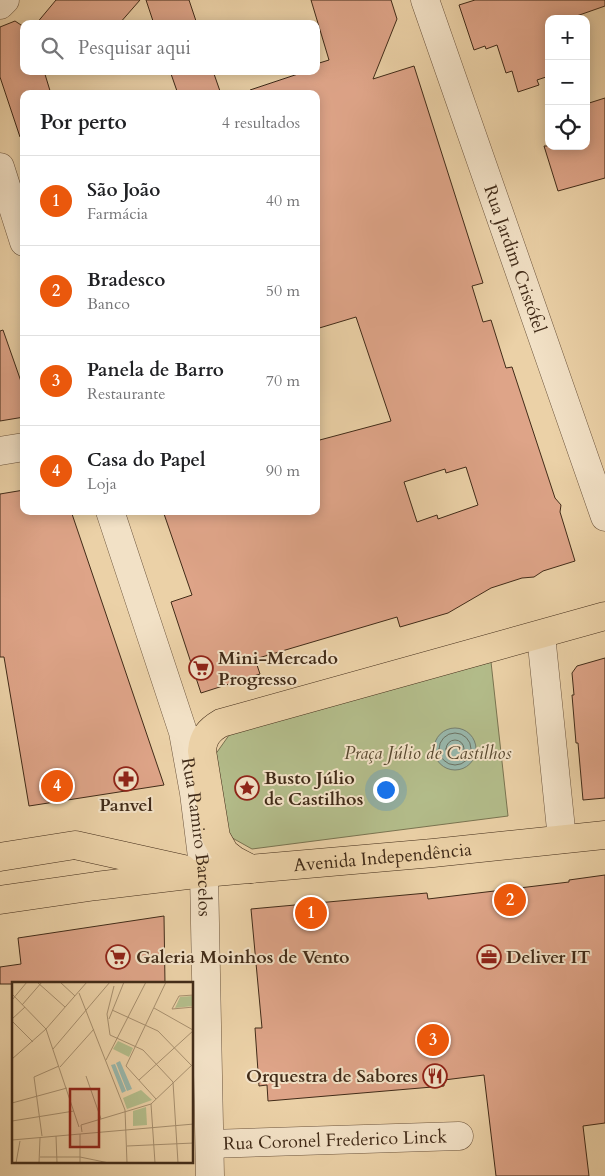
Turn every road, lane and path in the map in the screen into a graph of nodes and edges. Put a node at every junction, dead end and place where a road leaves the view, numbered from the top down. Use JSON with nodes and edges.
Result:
{"nodes":[{"id":1,"x":5,"y":0,"type":"edge"},
{"id":2,"x":426,"y":0,"type":"edge"},
{"id":3,"x":0,"y":5,"type":"edge"},
{"id":4,"x":0,"y":167,"type":"edge"},
{"id":5,"x":20,"y":230,"type":"edge"},
{"id":6,"x":20,"y":448,"type":"edge"},
{"id":7,"x":0,"y":451,"type":"edge"},
{"id":8,"x":111,"y":515,"type":"edge"},
{"id":9,"x":605,"y":517,"type":"edge"},
{"id":10,"x":605,"y":616,"type":"edge"},
{"id":11,"x":541,"y":635,"type":"junction"},
{"id":12,"x":221,"y":722,"type":"junction"},
{"id":13,"x":184,"y":732,"type":"junction"},
{"id":14,"x":605,"y":835,"type":"edge"},
{"id":15,"x":562,"y":839,"type":"junction"},
{"id":16,"x":0,"y":857,"type":"edge"},
{"id":17,"x":251,"y":869,"type":"junction"},
{"id":18,"x":204,"y":873,"type":"junction"},
{"id":19,"x":0,"y":900,"type":"edge"},
{"id":20,"x":459,"y":1136,"type":"dead end"},
{"id":21,"x":210,"y":1144,"type":"junction"},
{"id":22,"x":210,"y":1176,"type":"edge"}],
"edges":[{"from":1,"to":3,"type":"street"},
{"from":2,"to":9,"type":"street","name":"Rua Jardim Cristófel"},
{"from":4,"to":5,"type":"street"},
{"from":6,"to":7,"type":"street"},
{"from":8,"to":13,"type":"street","name":"Rua Ramiro Barcelos"},
{"from":10,"to":11,"type":"main road"},
{"from":11,"to":12,"type":"main road"},
{"from":11,"to":15,"type":"street"},
{"from":12,"to":13,"type":"street"},
{"from":12,"to":17,"type":"main road","name":"Rua Ramiro Barcelos"},
{"from":13,"to":18,"type":"street","name":"Rua Ramiro Barcelos"},
{"from":14,"to":15,"type":"main road","name":"Avenida Independência"},
{"from":15,"to":17,"type":"main road","name":"Avenida Independência"},
{"from":16,"to":18,"type":"main road","name":"Avenida Independência"},
{"from":17,"to":18,"type":"main road","name":"Avenida Independência"},
{"from":18,"to":19,"type":"main road","name":"Avenida Independência"},
{"from":18,"to":21,"type":"street","name":"Rua Ramiro Barcelos"},
{"from":20,"to":21,"type":"street","name":"Rua Coronel Frederico Linck"},
{"from":21,"to":22,"type":"street","name":"Rua Ramiro Barcelos"}]}
